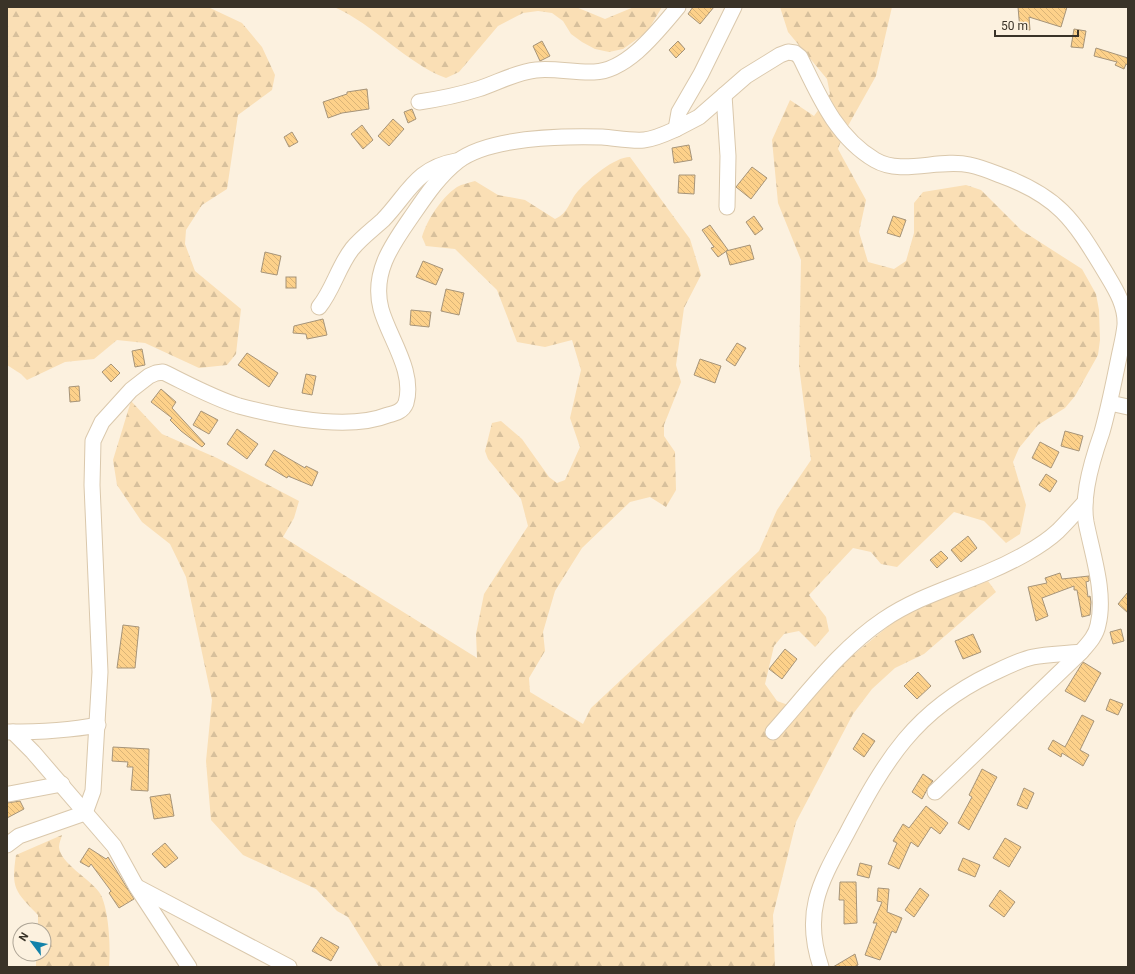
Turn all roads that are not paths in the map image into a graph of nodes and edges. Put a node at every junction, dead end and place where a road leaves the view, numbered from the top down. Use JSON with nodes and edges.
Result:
{"nodes":[{"id":1,"x":678,"y":7,"type":"edge"},
{"id":2,"x":734,"y":7,"type":"edge"},
{"id":3,"x":724,"y":94,"type":"junction"},
{"id":4,"x":419,"y":102,"type":"dead end"},
{"id":5,"x":676,"y":129,"type":"junction"},
{"id":6,"x":459,"y":160,"type":"junction"},
{"id":7,"x":727,"y":207,"type":"dead end"},
{"id":8,"x":319,"y":307,"type":"dead end"},
{"id":9,"x":1110,"y":403,"type":"junction"},
{"id":10,"x":1128,"y":407,"type":"edge"},
{"id":11,"x":1085,"y":502,"type":"junction"},
{"id":12,"x":1081,"y":652,"type":"junction"},
{"id":13,"x":98,"y":725,"type":"junction"},
{"id":14,"x":10,"y":732,"type":"edge"},
{"id":15,"x":773,"y":732,"type":"dead end"},
{"id":16,"x":62,"y":784,"type":"junction"},
{"id":17,"x":936,"y":792,"type":"dead end"},
{"id":18,"x":9,"y":794,"type":"dead end"},
{"id":19,"x":85,"y":813,"type":"junction"},
{"id":20,"x":7,"y":844,"type":"edge"},
{"id":21,"x":136,"y":886,"type":"junction"},
{"id":22,"x":189,"y":967,"type":"edge"},
{"id":23,"x":288,"y":967,"type":"edge"},
{"id":24,"x":821,"y":967,"type":"edge"}],
"edges":[{"from":1,"to":4,"type":"street"},
{"from":2,"to":5,"type":"street"},
{"from":3,"to":5,"type":"street"},
{"from":3,"to":7,"type":"street"},
{"from":3,"to":9,"type":"street"},
{"from":5,"to":6,"type":"street"},
{"from":6,"to":8,"type":"street"},
{"from":6,"to":13,"type":"street"},
{"from":9,"to":10,"type":"street"},
{"from":9,"to":11,"type":"street"},
{"from":11,"to":12,"type":"street"},
{"from":11,"to":15,"type":"street"},
{"from":12,"to":17,"type":"street"},
{"from":12,"to":24,"type":"street"},
{"from":13,"to":14,"type":"street"},
{"from":13,"to":19,"type":"street"},
{"from":14,"to":16,"type":"street"},
{"from":16,"to":18,"type":"street"},
{"from":16,"to":19,"type":"street"},
{"from":19,"to":20,"type":"street"},
{"from":19,"to":21,"type":"street"},
{"from":21,"to":22,"type":"street"},
{"from":21,"to":23,"type":"street"}]}
